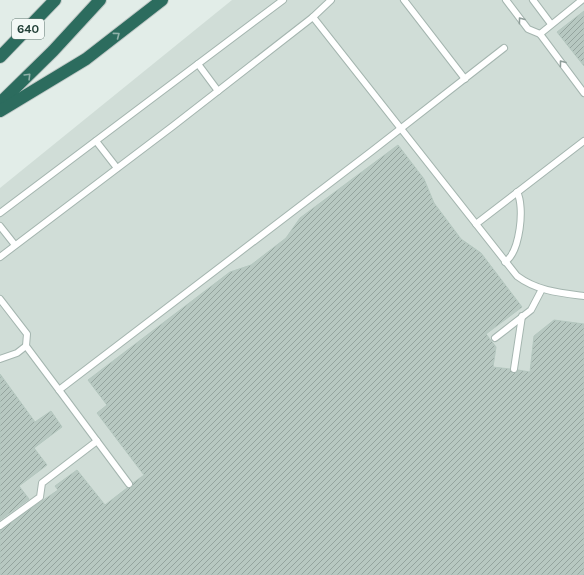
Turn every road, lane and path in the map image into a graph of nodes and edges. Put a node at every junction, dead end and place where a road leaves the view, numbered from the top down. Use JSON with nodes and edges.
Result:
{"nodes":[{"id":1,"x":55,"y":0,"type":"edge"},
{"id":2,"x":100,"y":0,"type":"edge"},
{"id":3,"x":162,"y":0,"type":"edge"},
{"id":4,"x":283,"y":0,"type":"edge"},
{"id":5,"x":331,"y":0,"type":"edge"},
{"id":6,"x":404,"y":0,"type":"edge"},
{"id":7,"x":506,"y":0,"type":"edge"},
{"id":8,"x":533,"y":0,"type":"edge"},
{"id":9,"x":582,"y":0,"type":"edge"},
{"id":10,"x":313,"y":17,"type":"junction"},
{"id":11,"x":551,"y":24,"type":"junction"},
{"id":12,"x":540,"y":34,"type":"junction"},
{"id":13,"x":504,"y":48,"type":"dead end"},
{"id":14,"x":0,"y":57,"type":"edge"},
{"id":15,"x":198,"y":64,"type":"junction"},
{"id":16,"x":465,"y":79,"type":"junction"},
{"id":17,"x":218,"y":91,"type":"junction"},
{"id":18,"x":584,"y":93,"type":"edge"},
{"id":19,"x":0,"y":103,"type":"edge"},
{"id":20,"x":0,"y":111,"type":"edge"},
{"id":21,"x":401,"y":128,"type":"junction"},
{"id":22,"x":96,"y":141,"type":"junction"},
{"id":23,"x":584,"y":141,"type":"edge"},
{"id":24,"x":117,"y":168,"type":"junction"},
{"id":25,"x":517,"y":192,"type":"junction"},
{"id":26,"x":0,"y":214,"type":"edge"},
{"id":27,"x":476,"y":224,"type":"junction"},
{"id":28,"x":0,"y":226,"type":"edge"},
{"id":29,"x":15,"y":245,"type":"junction"},
{"id":30,"x":0,"y":257,"type":"edge"},
{"id":31,"x":505,"y":262,"type":"junction"},
{"id":32,"x":542,"y":289,"type":"junction"},
{"id":33,"x":584,"y":296,"type":"edge"},
{"id":34,"x":0,"y":299,"type":"edge"},
{"id":35,"x":522,"y":316,"type":"junction"},
{"id":36,"x":495,"y":338,"type":"dead end"},
{"id":37,"x":26,"y":346,"type":"junction"},
{"id":38,"x":0,"y":359,"type":"edge"},
{"id":39,"x":514,"y":369,"type":"dead end"},
{"id":40,"x":59,"y":390,"type":"junction"},
{"id":41,"x":97,"y":441,"type":"junction"},
{"id":42,"x":129,"y":484,"type":"dead end"},
{"id":43,"x":0,"y":526,"type":"edge"}],
"edges":[{"from":1,"to":14,"type":"highway","number":"640"},
{"from":19,"to":2,"type":"highway","one_way":true},
{"from":20,"to":3,"type":"highway","one_way":true},
{"from":4,"to":15,"type":"lane"},
{"from":5,"to":10,"type":"lane"},
{"from":6,"to":16,"type":"lane"},
{"from":12,"to":7,"type":"lane","one_way":true},
{"from":8,"to":11,"type":"lane"},
{"from":9,"to":11,"type":"lane"},
{"from":10,"to":17,"type":"lane"},
{"from":10,"to":21,"type":"lane"},
{"from":11,"to":12,"type":"lane"},
{"from":18,"to":12,"type":"lane","one_way":true},
{"from":13,"to":16,"type":"lane"},
{"from":15,"to":17,"type":"lane"},
{"from":15,"to":22,"type":"lane"},
{"from":16,"to":21,"type":"lane"},
{"from":17,"to":24,"type":"lane"},
{"from":21,"to":27,"type":"lane"},
{"from":21,"to":40,"type":"lane"},
{"from":22,"to":24,"type":"lane"},
{"from":22,"to":26,"type":"lane"},
{"from":23,"to":25,"type":"lane"},
{"from":24,"to":29,"type":"lane"},
{"from":25,"to":27,"type":"lane"},
{"from":25,"to":31,"type":"lane"},
{"from":27,"to":31,"type":"lane"},
{"from":28,"to":29,"type":"lane"},
{"from":29,"to":30,"type":"lane"},
{"from":31,"to":32,"type":"lane"},
{"from":32,"to":33,"type":"lane"},
{"from":32,"to":35,"type":"lane"},
{"from":34,"to":37,"type":"lane"},
{"from":35,"to":36,"type":"lane"},
{"from":35,"to":39,"type":"lane"},
{"from":37,"to":38,"type":"lane"},
{"from":37,"to":40,"type":"lane"},
{"from":40,"to":41,"type":"lane"},
{"from":41,"to":42,"type":"lane"},
{"from":41,"to":43,"type":"lane"}]}
